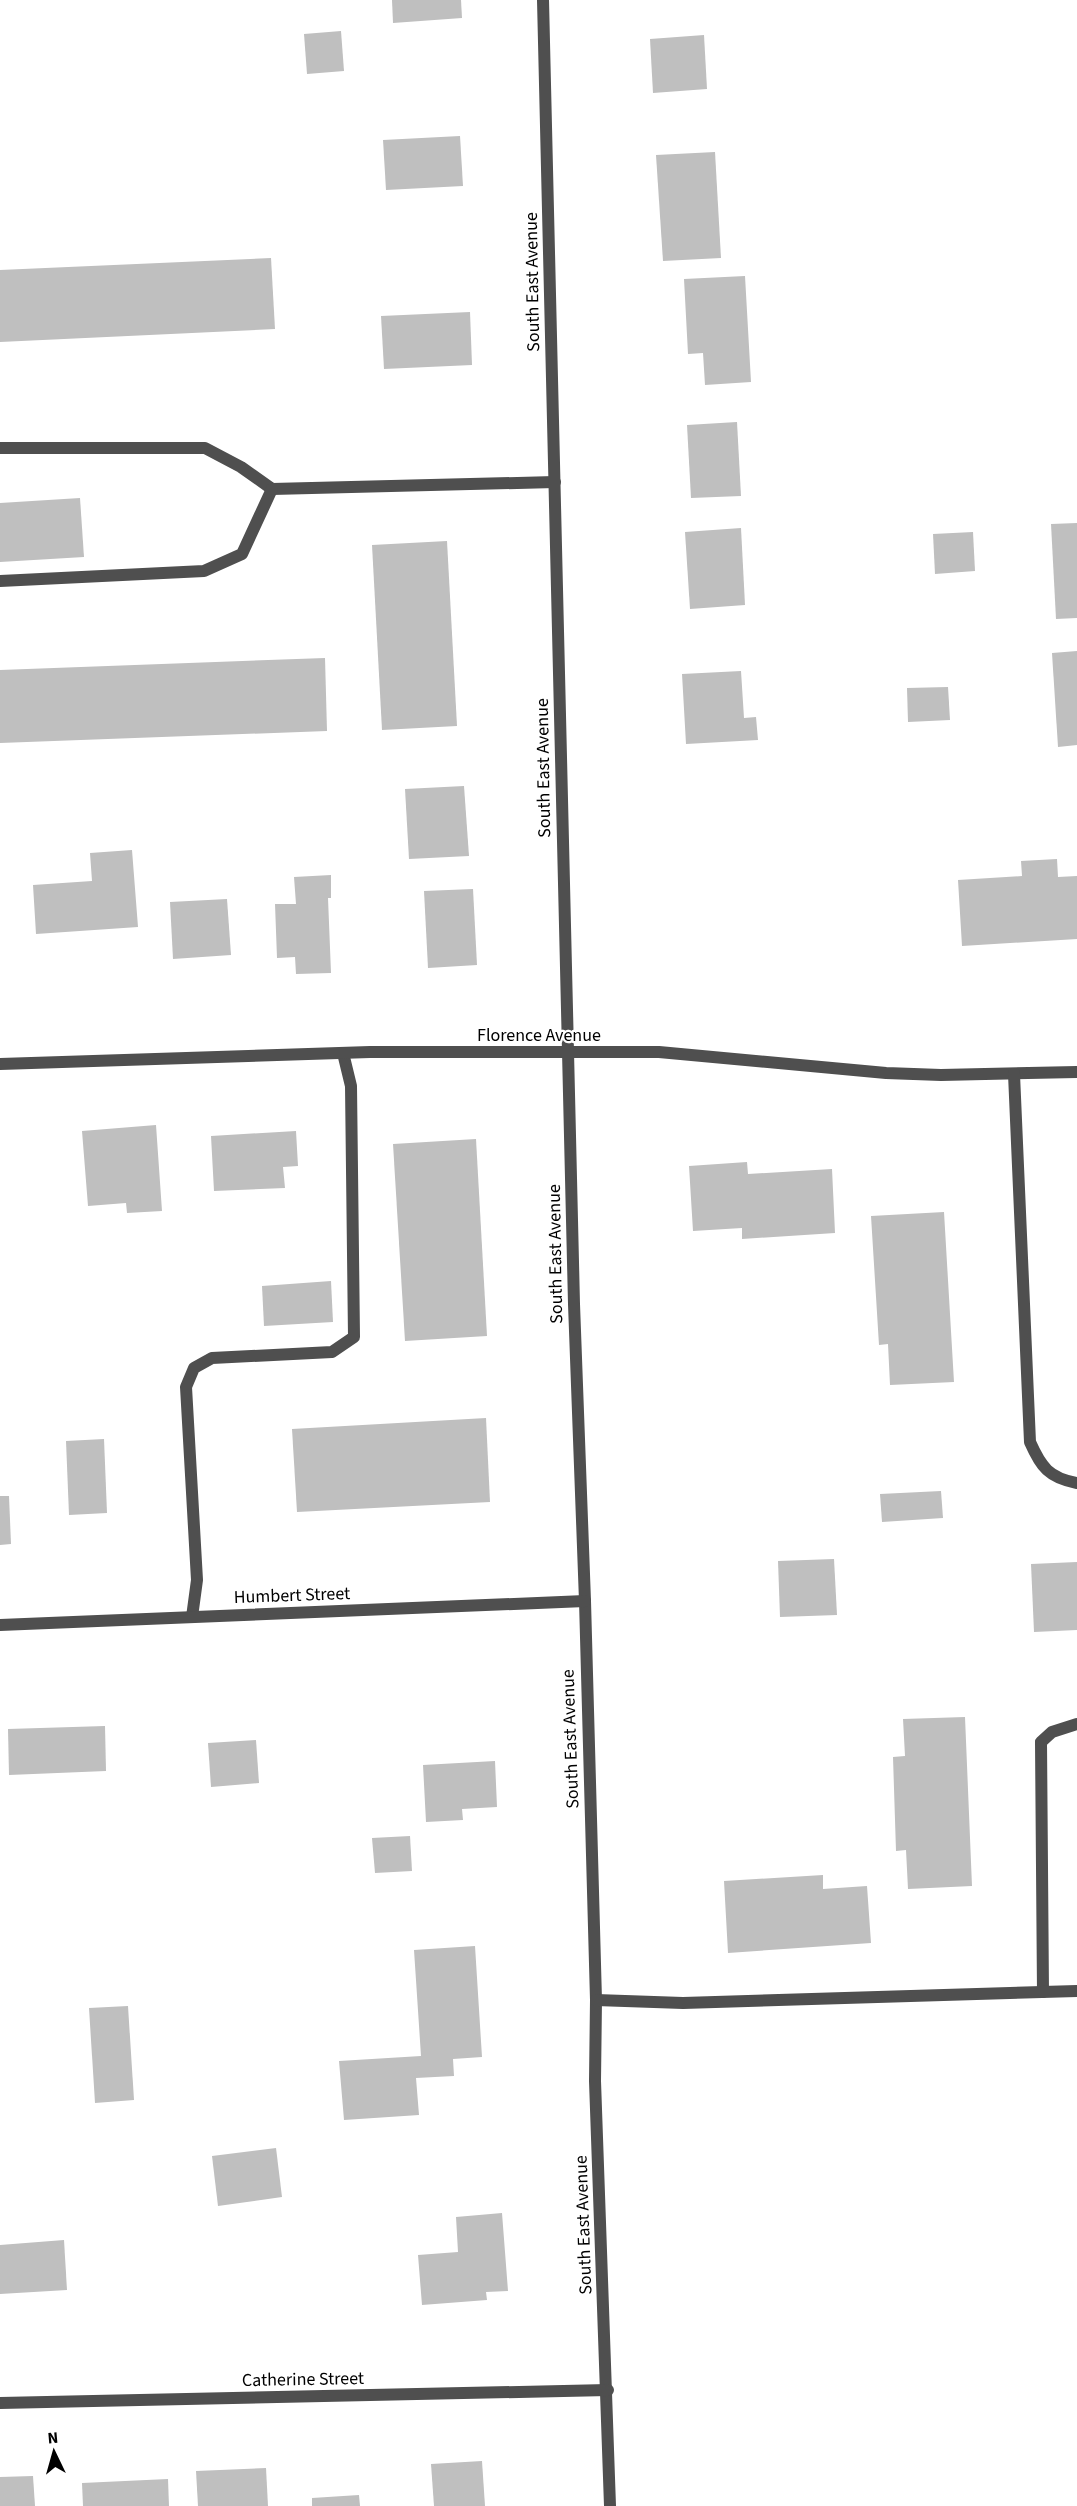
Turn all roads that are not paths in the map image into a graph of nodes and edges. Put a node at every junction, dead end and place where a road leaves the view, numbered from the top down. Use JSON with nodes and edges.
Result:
{"nodes":[{"id":1,"x":543,"y":0,"type":"edge"},
{"id":2,"x":0,"y":448,"type":"edge"},
{"id":3,"x":555,"y":482,"type":"junction"},
{"id":4,"x":272,"y":489,"type":"junction"},
{"id":5,"x":0,"y":580,"type":"edge"},
{"id":6,"x":343,"y":1053,"type":"junction"},
{"id":7,"x":568,"y":1053,"type":"junction"},
{"id":8,"x":0,"y":1064,"type":"edge"},
{"id":9,"x":1077,"y":1072,"type":"edge"},
{"id":10,"x":1014,"y":1074,"type":"junction"},
{"id":11,"x":1077,"y":1483,"type":"edge"},
{"id":12,"x":585,"y":1601,"type":"junction"},
{"id":13,"x":192,"y":1617,"type":"junction"},
{"id":14,"x":0,"y":1625,"type":"edge"},
{"id":15,"x":1077,"y":1724,"type":"edge"},
{"id":16,"x":1077,"y":1991,"type":"edge"},
{"id":17,"x":1043,"y":1992,"type":"junction"},
{"id":18,"x":596,"y":2000,"type":"junction"},
{"id":19,"x":608,"y":2390,"type":"junction"},
{"id":20,"x":0,"y":2403,"type":"edge"},
{"id":21,"x":610,"y":2506,"type":"edge"}],
"edges":[{"from":1,"to":3,"type":"street","name":"South East Avenue"},
{"from":2,"to":4,"type":"street"},
{"from":3,"to":4,"type":"street"},
{"from":3,"to":7,"type":"street","name":"South East Avenue"},
{"from":4,"to":5,"type":"street"},
{"from":6,"to":7,"type":"street","name":"Florence Avenue"},
{"from":6,"to":8,"type":"street","name":"Florence Avenue"},
{"from":6,"to":13,"type":"street"},
{"from":7,"to":10,"type":"street","name":"Florence Avenue"},
{"from":7,"to":12,"type":"street","name":"South East Avenue"},
{"from":9,"to":10,"type":"street","name":"Florence Avenue"},
{"from":10,"to":11,"type":"street"},
{"from":12,"to":13,"type":"street","name":"Humbert Street"},
{"from":12,"to":18,"type":"street","name":"South East Avenue"},
{"from":13,"to":14,"type":"street","name":"Humbert Street"},
{"from":15,"to":17,"type":"street"},
{"from":16,"to":17,"type":"street"},
{"from":17,"to":18,"type":"street"},
{"from":18,"to":19,"type":"street","name":"South East Avenue"},
{"from":19,"to":20,"type":"street","name":"Catherine Street"},
{"from":19,"to":21,"type":"street","name":"South East Avenue"}]}
